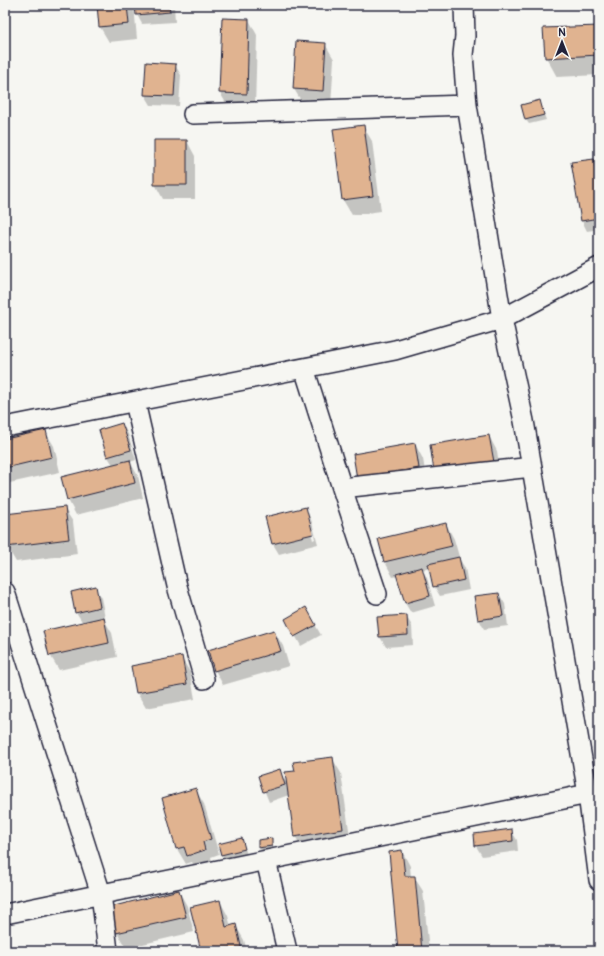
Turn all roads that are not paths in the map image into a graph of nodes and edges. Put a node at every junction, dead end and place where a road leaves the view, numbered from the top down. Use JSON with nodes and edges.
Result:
{"nodes":[{"id":1,"x":464,"y":5,"type":"edge"},
{"id":2,"x":467,"y":105,"type":"junction"},
{"id":3,"x":193,"y":114,"type":"dead end"},
{"id":4,"x":599,"y":267,"type":"edge"},
{"id":5,"x":502,"y":319,"type":"junction"},
{"id":6,"x":304,"y":368,"type":"junction"},
{"id":7,"x":134,"y":402,"type":"junction"},
{"id":8,"x":5,"y":427,"type":"edge"},
{"id":9,"x":532,"y":467,"type":"junction"},
{"id":10,"x":342,"y":488,"type":"junction"},
{"id":11,"x":5,"y":592,"type":"edge"},
{"id":12,"x":377,"y":594,"type":"dead end"},
{"id":13,"x":204,"y":679,"type":"dead end"},
{"id":14,"x":592,"y":799,"type":"edge"},
{"id":15,"x":266,"y":860,"type":"junction"},
{"id":16,"x":599,"y":880,"type":"edge"},
{"id":17,"x":101,"y":894,"type":"junction"},
{"id":18,"x":5,"y":914,"type":"edge"},
{"id":19,"x":108,"y":951,"type":"edge"},
{"id":20,"x":287,"y":951,"type":"edge"}],
"edges":[{"from":1,"to":2,"type":"street"},
{"from":2,"to":3,"type":"street"},
{"from":2,"to":5,"type":"street"},
{"from":4,"to":5,"type":"street"},
{"from":5,"to":6,"type":"street"},
{"from":5,"to":9,"type":"street"},
{"from":6,"to":7,"type":"street"},
{"from":6,"to":10,"type":"street"},
{"from":7,"to":8,"type":"street"},
{"from":7,"to":13,"type":"street"},
{"from":9,"to":10,"type":"street"},
{"from":9,"to":14,"type":"street"},
{"from":10,"to":12,"type":"street"},
{"from":11,"to":17,"type":"street"},
{"from":14,"to":15,"type":"street"},
{"from":14,"to":16,"type":"street"},
{"from":15,"to":17,"type":"street"},
{"from":15,"to":20,"type":"street"},
{"from":17,"to":18,"type":"street"},
{"from":17,"to":19,"type":"street"}]}
